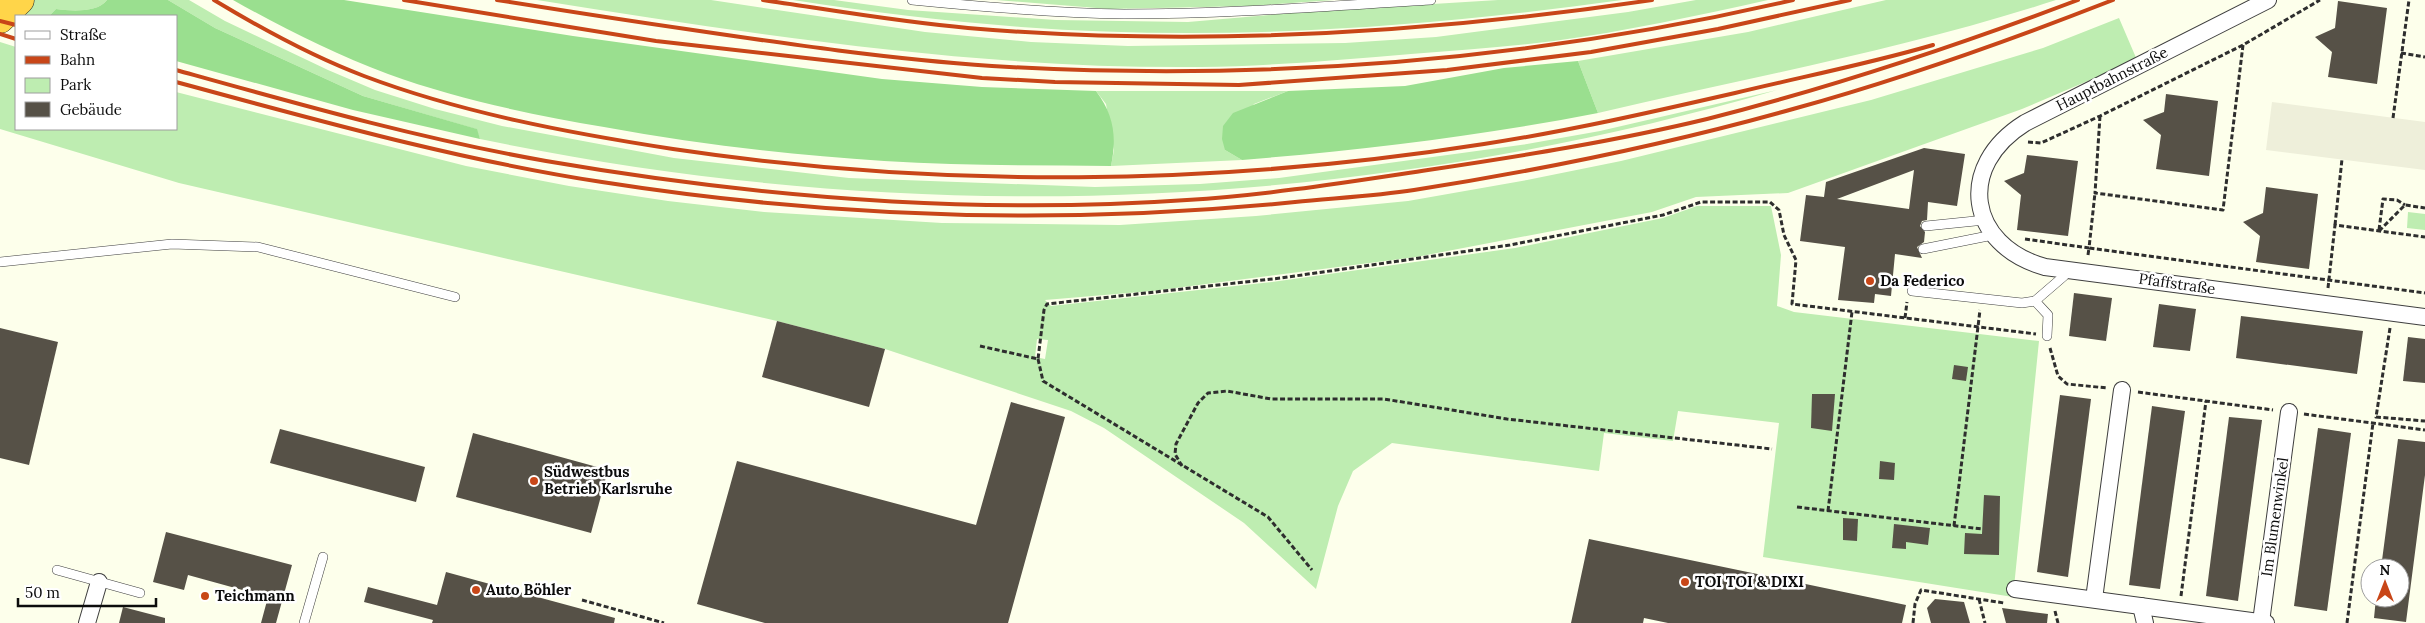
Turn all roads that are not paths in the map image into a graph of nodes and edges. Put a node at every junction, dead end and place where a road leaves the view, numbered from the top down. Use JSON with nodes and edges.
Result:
{"nodes":[{"id":1,"x":20,"y":0,"type":"edge"},
{"id":2,"x":912,"y":0,"type":"edge"},
{"id":3,"x":1432,"y":0,"type":"edge"},
{"id":4,"x":2268,"y":0,"type":"edge"},
{"id":5,"x":0,"y":19,"type":"edge"},
{"id":6,"x":1980,"y":182,"type":"joint"},
{"id":7,"x":1985,"y":220,"type":"junction"},
{"id":8,"x":1926,"y":226,"type":"dead end"},
{"id":9,"x":1993,"y":235,"type":"junction"},
{"id":10,"x":1923,"y":249,"type":"dead end"},
{"id":11,"x":0,"y":262,"type":"edge"},
{"id":12,"x":2065,"y":270,"type":"junction"},
{"id":13,"x":1912,"y":291,"type":"dead end"},
{"id":14,"x":455,"y":297,"type":"dead end"},
{"id":15,"x":2035,"y":301,"type":"junction"},
{"id":16,"x":2425,"y":317,"type":"edge"},
{"id":17,"x":2047,"y":336,"type":"road end"},
{"id":18,"x":2122,"y":390,"type":"road end"},
{"id":19,"x":2290,"y":412,"type":"road end"},
{"id":20,"x":323,"y":557,"type":"dead end"},
{"id":21,"x":57,"y":570,"type":"dead end"},
{"id":22,"x":99,"y":582,"type":"junction"},
{"id":23,"x":2015,"y":588,"type":"road end"},
{"id":24,"x":140,"y":592,"type":"dead end"},
{"id":25,"x":2094,"y":599,"type":"junction"},
{"id":26,"x":2141,"y":606,"type":"junction"},
{"id":27,"x":88,"y":623,"type":"edge"},
{"id":28,"x":304,"y":623,"type":"edge"},
{"id":29,"x":2145,"y":623,"type":"edge"},
{"id":30,"x":2263,"y":623,"type":"edge"}],
"edges":[{"from":1,"to":5,"type":"highway"},
{"from":2,"to":3,"type":"lane"},
{"from":4,"to":6,"type":"street","name":"Hauptbahnstraße"},
{"from":6,"to":7,"type":"street","name":"Pfaffstraße"},
{"from":7,"to":8,"type":"lane"},
{"from":7,"to":9,"type":"street","name":"Pfaffstraße"},
{"from":9,"to":10,"type":"lane"},
{"from":9,"to":12,"type":"street","name":"Pfaffstraße"},
{"from":11,"to":14,"type":"lane"},
{"from":12,"to":15,"type":"lane"},
{"from":12,"to":16,"type":"street","name":"Pfaffstraße"},
{"from":13,"to":15,"type":"lane"},
{"from":15,"to":17,"type":"lane"},
{"from":18,"to":25,"type":"street"},
{"from":19,"to":30,"type":"street","name":"Im Blumenwinkel"},
{"from":20,"to":28,"type":"lane"},
{"from":21,"to":22,"type":"lane"},
{"from":22,"to":24,"type":"lane"},
{"from":22,"to":27,"type":"street"},
{"from":23,"to":25,"type":"street","name":"Im Blumenwinkel"},
{"from":25,"to":26,"type":"street","name":"Im Blumenwinkel"},
{"from":26,"to":29,"type":"street"},
{"from":26,"to":30,"type":"street","name":"Im Blumenwinkel"}]}
